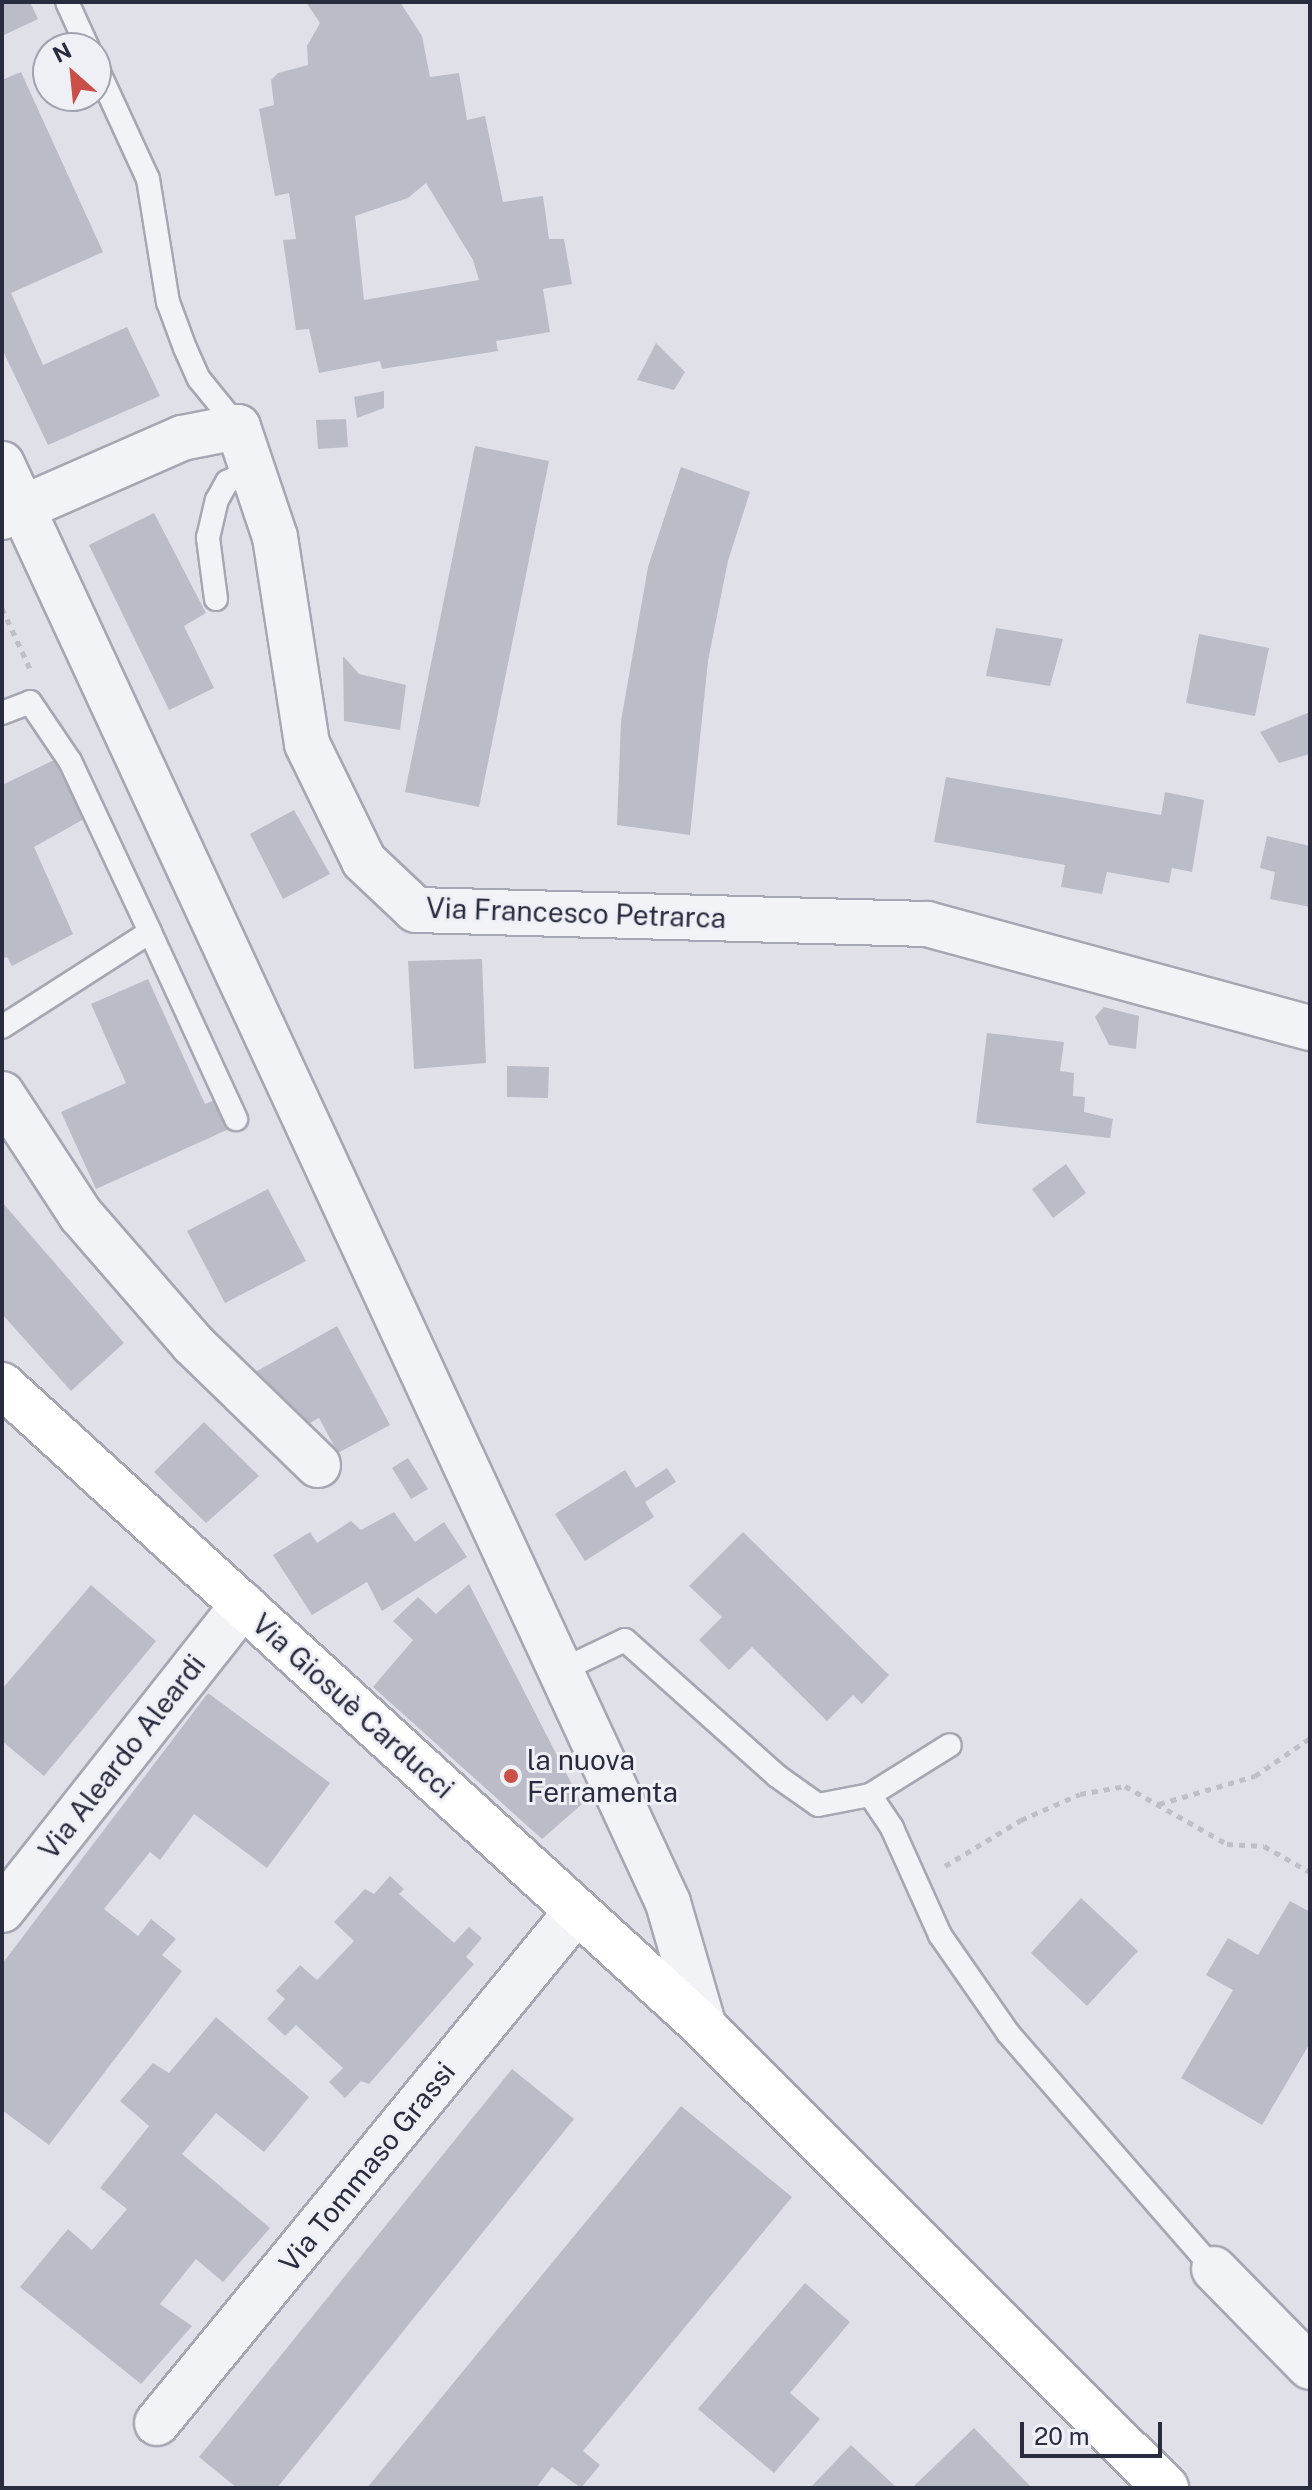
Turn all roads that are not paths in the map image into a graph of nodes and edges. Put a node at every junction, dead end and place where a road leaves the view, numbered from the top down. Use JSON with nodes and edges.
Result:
{"nodes":[{"id":1,"x":67,"y":2,"type":"edge"},
{"id":2,"x":81,"y":32,"type":"edge"},
{"id":3,"x":112,"y":101,"type":"edge"},
{"id":4,"x":238,"y":427,"type":"junction"},
{"id":5,"x":2,"y":464,"type":"edge"},
{"id":6,"x":253,"y":469,"type":"junction"},
{"id":7,"x":12,"y":512,"type":"edge"},
{"id":8,"x":216,"y":599,"type":"dead end"},
{"id":9,"x":2,"y":713,"type":"edge"},
{"id":10,"x":150,"y":932,"type":"junction"},
{"id":11,"x":2,"y":1027,"type":"edge"},
{"id":12,"x":1310,"y":1028,"type":"edge"},
{"id":13,"x":2,"y":1094,"type":"edge"},
{"id":14,"x":236,"y":1119,"type":"dead end"},
{"id":15,"x":2,"y":1385,"type":"edge"},
{"id":16,"x":318,"y":1465,"type":"dead end"},
{"id":17,"x":243,"y":1605,"type":"junction"},
{"id":18,"x":560,"y":1671,"type":"junction"},
{"id":19,"x":950,"y":1745,"type":"dead end"},
{"id":20,"x":870,"y":1795,"type":"junction"},
{"id":21,"x":2,"y":1910,"type":"edge"},
{"id":22,"x":577,"y":1911,"type":"junction"},
{"id":23,"x":704,"y":2027,"type":"junction"},
{"id":24,"x":1214,"y":2269,"type":"joint"},
{"id":25,"x":1310,"y":2367,"type":"edge"},
{"id":26,"x":157,"y":2423,"type":"dead end"},
{"id":27,"x":1166,"y":2488,"type":"edge"}],
"edges":[{"from":1,"to":2,"type":"lane"},
{"from":3,"to":4,"type":"lane"},
{"from":4,"to":6,"type":"street","name":"Via Francesco Petrarca"},
{"from":4,"to":7,"type":"street"},
{"from":5,"to":7,"type":"street"},
{"from":6,"to":8,"type":"lane"},
{"from":6,"to":12,"type":"street","name":"Via Francesco Petrarca"},
{"from":7,"to":18,"type":"street"},
{"from":9,"to":10,"type":"lane"},
{"from":10,"to":11,"type":"lane"},
{"from":10,"to":14,"type":"lane"},
{"from":13,"to":16,"type":"street"},
{"from":15,"to":17,"type":"street","name":"Via Giosuè Carducci"},
{"from":17,"to":21,"type":"street","name":"Via Aleardo Aleardi"},
{"from":17,"to":22,"type":"street","name":"Via Giosuè Carducci"},
{"from":18,"to":20,"type":"lane"},
{"from":18,"to":23,"type":"street"},
{"from":19,"to":20,"type":"lane"},
{"from":20,"to":24,"type":"lane"},
{"from":22,"to":23,"type":"street","name":"Via Giosuè Carducci"},
{"from":22,"to":26,"type":"street","name":"Via Tommaso Grassi"},
{"from":23,"to":27,"type":"street","name":"Via Giosuè Carducci"},
{"from":24,"to":25,"type":"street"}]}
